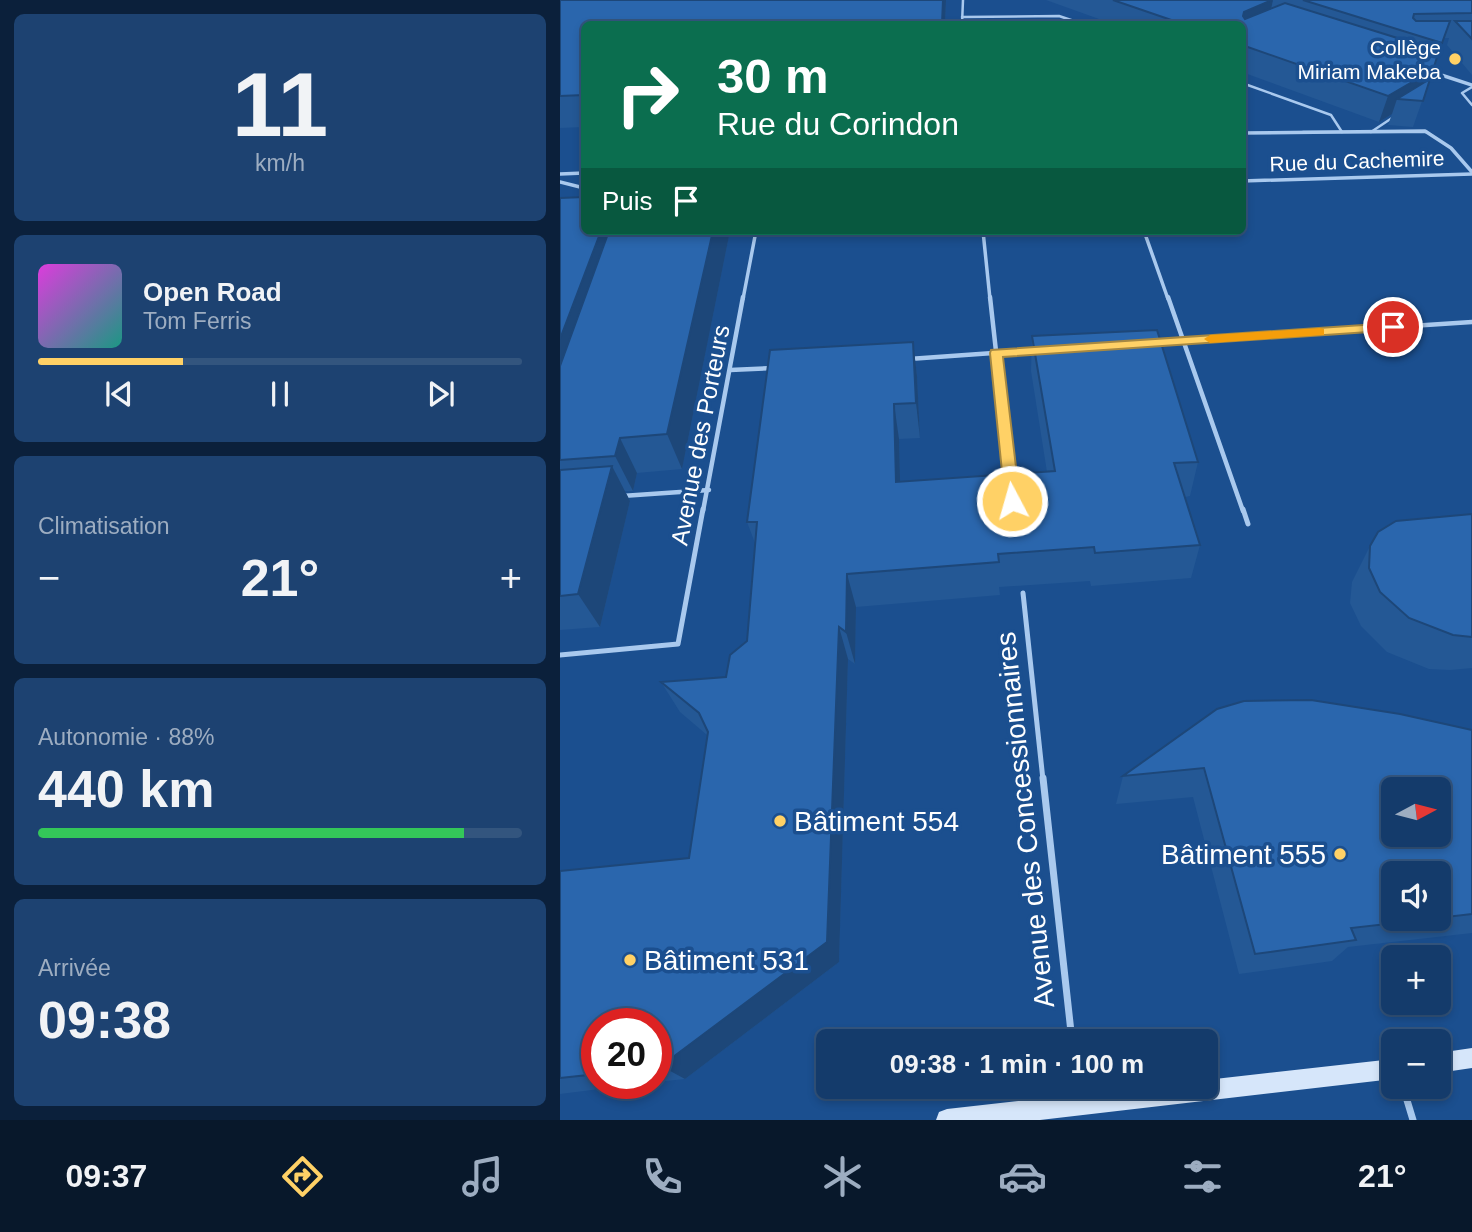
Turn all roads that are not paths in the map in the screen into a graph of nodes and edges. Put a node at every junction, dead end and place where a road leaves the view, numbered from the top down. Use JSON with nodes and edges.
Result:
{"nodes":[{"id":1,"x":963,"y":0,"type":"edge"},
{"id":2,"x":962,"y":17,"type":"junction"},
{"id":3,"x":962,"y":21,"type":"edge"},
{"id":4,"x":1074,"y":21,"type":"edge"},
{"id":5,"x":1420,"y":68,"type":"edge"},
{"id":6,"x":1246,"y":84,"type":"edge"},
{"id":7,"x":1472,"y":86,"type":"edge"},
{"id":8,"x":1472,"y":105,"type":"edge"},
{"id":9,"x":1405,"y":110,"type":"edge"},
{"id":10,"x":1342,"y":132,"type":"junction"},
{"id":11,"x":1371,"y":132,"type":"junction"},
{"id":12,"x":1246,"y":133,"type":"edge"},
{"id":13,"x":1472,"y":172,"type":"edge"},
{"id":14,"x":581,"y":173,"type":"edge"},
{"id":15,"x":560,"y":174,"type":"edge"},
{"id":16,"x":1246,"y":181,"type":"edge"},
{"id":17,"x":560,"y":182,"type":"edge"},
{"id":18,"x":581,"y":187,"type":"edge"},
{"id":19,"x":755,"y":235,"type":"edge"},
{"id":20,"x":983,"y":235,"type":"edge"},
{"id":21,"x":1145,"y":235,"type":"edge"},
{"id":22,"x":1472,"y":322,"type":"edge"},
{"id":23,"x":1184,"y":341,"type":"junction"},
{"id":24,"x":1143,"y":343,"type":"edge"},
{"id":25,"x":1050,"y":349,"type":"edge"},
{"id":26,"x":996,"y":353,"type":"junction"},
{"id":27,"x":903,"y":359,"type":"edge"},
{"id":28,"x":783,"y":367,"type":"edge"},
{"id":29,"x":730,"y":370,"type":"junction"},
{"id":30,"x":1011,"y":488,"type":"edge"},
{"id":31,"x":709,"y":490,"type":"junction"},
{"id":32,"x":614,"y":497,"type":"edge"},
{"id":33,"x":1248,"y":524,"type":"dead end"},
{"id":34,"x":1023,"y":593,"type":"dead end"},
{"id":35,"x":560,"y":655,"type":"edge"},
{"id":36,"x":1071,"y":1029,"type":"edge"},
{"id":37,"x":1472,"y":1058,"type":"edge"},
{"id":38,"x":1451,"y":1061,"type":"edge"},
{"id":39,"x":1381,"y":1070,"type":"edge"},
{"id":40,"x":1218,"y":1083,"type":"edge"},
{"id":41,"x":1057,"y":1099,"type":"edge"},
{"id":42,"x":1407,"y":1099,"type":"edge"},
{"id":43,"x":947,"y":1120,"type":"edge"},
{"id":44,"x":1413,"y":1120,"type":"edge"}],
"edges":[{"from":1,"to":2,"type":"lane"},
{"from":2,"to":3,"type":"lane"},
{"from":2,"to":4,"type":"lane"},
{"from":5,"to":7,"type":"street"},
{"from":6,"to":10,"type":"lane"},
{"from":7,"to":8,"type":"lane"},
{"from":9,"to":11,"type":"lane"},
{"from":10,"to":11,"type":"lane"},
{"from":10,"to":12,"type":"lane"},
{"from":11,"to":13,"type":"lane"},
{"from":13,"to":16,"type":"lane","name":"Rue du Cachemire"},
{"from":14,"to":15,"type":"lane"},
{"from":17,"to":18,"type":"lane"},
{"from":19,"to":29,"type":"lane","name":"Avenue des Porteurs"},
{"from":20,"to":26,"type":"lane"},
{"from":21,"to":23,"type":"lane"},
{"from":22,"to":23,"type":"lane"},
{"from":23,"to":24,"type":"lane"},
{"from":23,"to":33,"type":"lane"},
{"from":25,"to":26,"type":"lane"},
{"from":26,"to":27,"type":"lane"},
{"from":26,"to":30,"type":"lane"},
{"from":28,"to":29,"type":"lane"},
{"from":29,"to":31,"type":"lane","name":"Avenue des Porteurs"},
{"from":31,"to":32,"type":"lane"},
{"from":31,"to":35,"type":"lane","name":"Avenue des Porteurs"},
{"from":34,"to":36,"type":"lane","name":"Avenue des Concessionnaires"},
{"from":37,"to":38,"type":"main road"},
{"from":39,"to":40,"type":"main road"},
{"from":41,"to":43,"type":"main road"},
{"from":42,"to":44,"type":"lane"}]}
